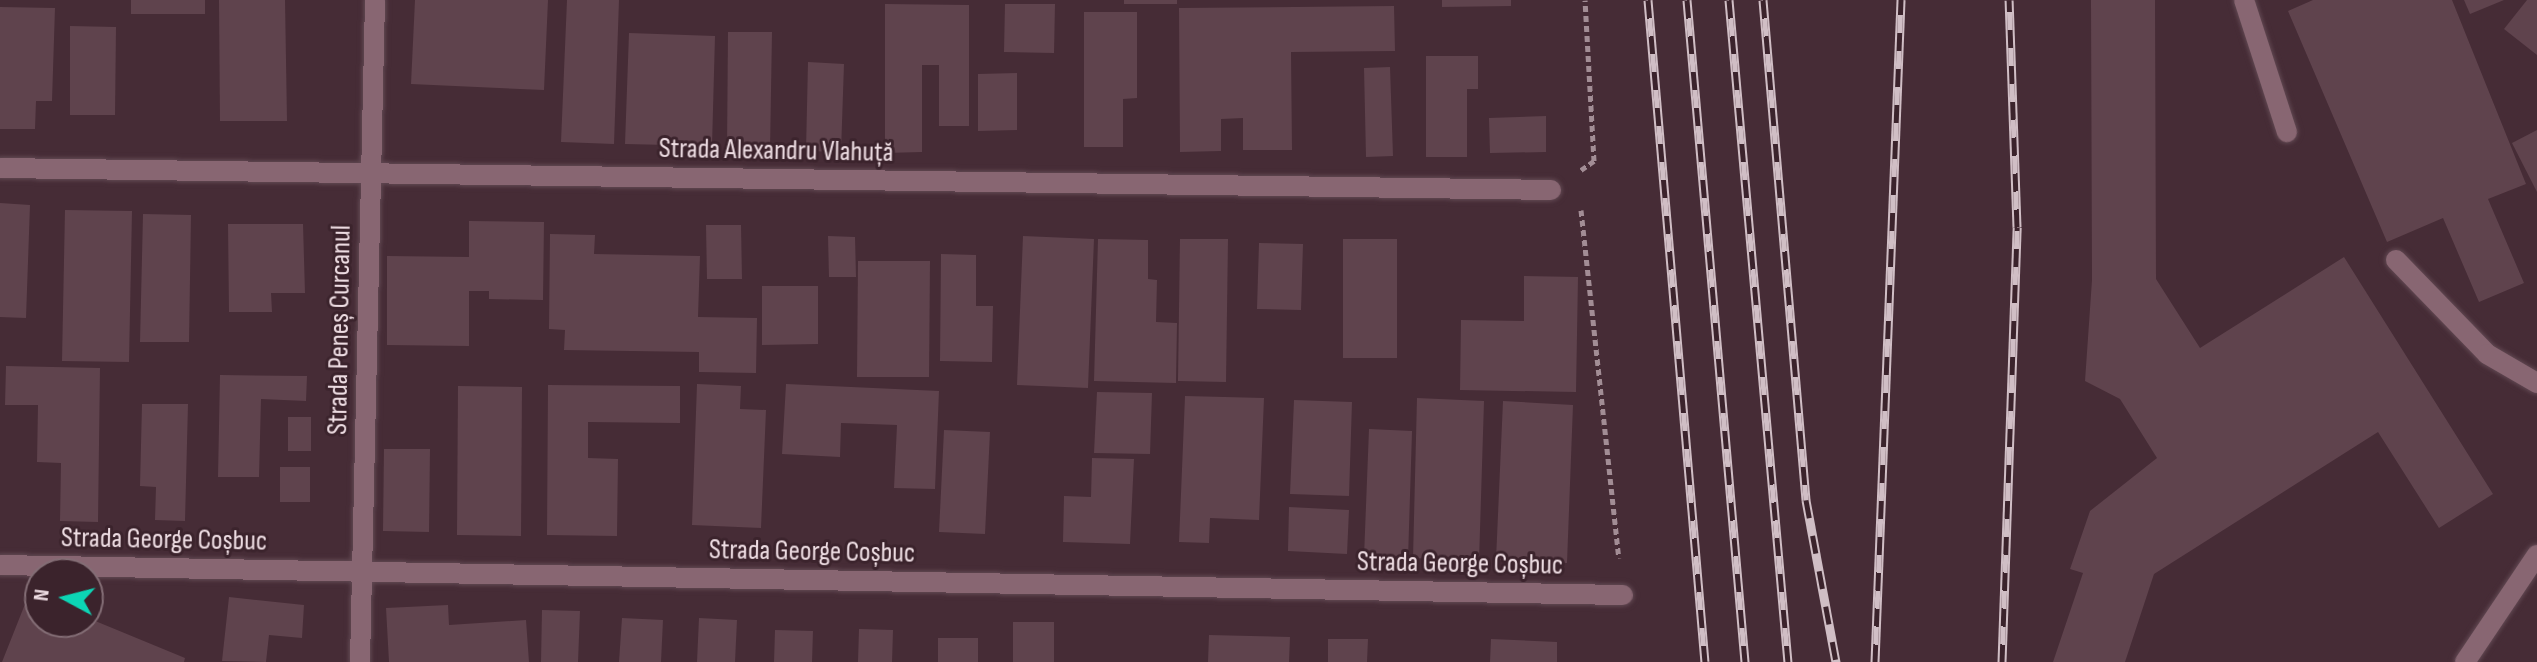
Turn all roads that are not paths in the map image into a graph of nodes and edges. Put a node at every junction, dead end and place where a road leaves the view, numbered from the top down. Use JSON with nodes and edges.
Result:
{"nodes":[{"id":1,"x":375,"y":0,"type":"edge"},
{"id":2,"x":2244,"y":0,"type":"edge"},
{"id":3,"x":2287,"y":132,"type":"dead end"},
{"id":4,"x":0,"y":168,"type":"edge"},
{"id":5,"x":371,"y":173,"type":"junction"},
{"id":6,"x":1551,"y":190,"type":"dead end"},
{"id":7,"x":2396,"y":260,"type":"dead end"},
{"id":8,"x":2537,"y":383,"type":"edge"},
{"id":9,"x":2537,"y":555,"type":"edge"},
{"id":10,"x":0,"y":565,"type":"edge"},
{"id":11,"x":362,"y":572,"type":"junction"},
{"id":12,"x":1623,"y":595,"type":"road end"},
{"id":13,"x":360,"y":662,"type":"edge"},
{"id":14,"x":2465,"y":662,"type":"edge"}],
"edges":[{"from":1,"to":5,"type":"street","name":"Strada Peneș Curcanul"},
{"from":2,"to":3,"type":"street"},
{"from":4,"to":5,"type":"street","name":"Strada Alexandru Vlahuță"},
{"from":5,"to":6,"type":"street","name":"Strada Alexandru Vlahuță"},
{"from":5,"to":11,"type":"street","name":"Strada Peneș Curcanul"},
{"from":7,"to":8,"type":"street"},
{"from":9,"to":14,"type":"street"},
{"from":10,"to":11,"type":"street","name":"Strada George Coșbuc"},
{"from":11,"to":12,"type":"street","name":"Strada George Coșbuc"},
{"from":11,"to":13,"type":"street","name":"Strada Peneș Curcanul"}]}
